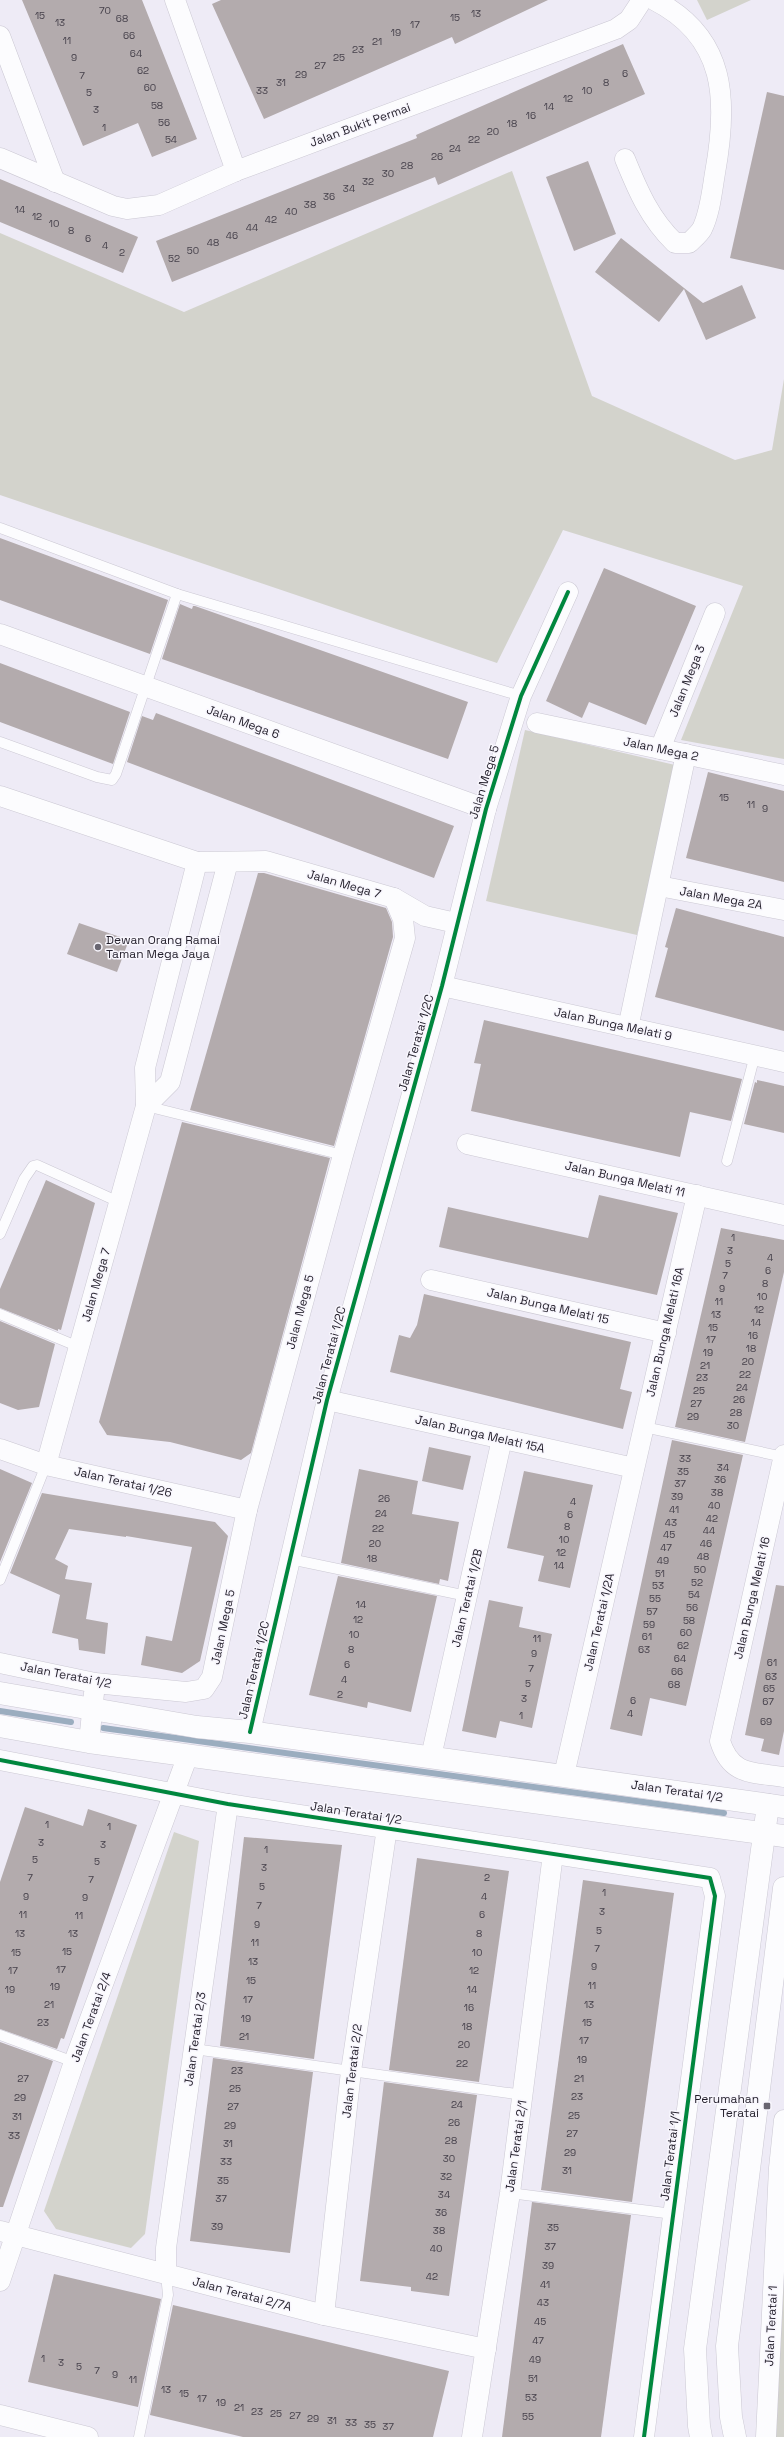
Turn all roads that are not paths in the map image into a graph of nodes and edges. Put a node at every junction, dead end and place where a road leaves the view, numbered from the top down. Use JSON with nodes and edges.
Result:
{"nodes":[{"id":1,"x":175,"y":0,"type":"edge"},
{"id":2,"x":642,"y":0,"type":"edge"},
{"id":3,"x":654,"y":0,"type":"edge"},
{"id":4,"x":0,"y":36,"type":"edge"},
{"id":5,"x":0,"y":158,"type":"edge"},
{"id":6,"x":625,"y":159,"type":"dead end"},
{"id":7,"x":236,"y":171,"type":"junction"},
{"id":8,"x":55,"y":182,"type":"junction"},
{"id":9,"x":0,"y":528,"type":"edge"},
{"id":10,"x":568,"y":592,"type":"dead end"},
{"id":11,"x":177,"y":594,"type":"junction"},
{"id":12,"x":715,"y":614,"type":"dead end"},
{"id":13,"x":0,"y":634,"type":"edge"},
{"id":14,"x":147,"y":687,"type":"junction"},
{"id":15,"x":521,"y":696,"type":"junction"},
{"id":16,"x":537,"y":723,"type":"dead end"},
{"id":17,"x":0,"y":742,"type":"edge"},
{"id":18,"x":660,"y":749,"type":"junction"},
{"id":19,"x":686,"y":754,"type":"junction"},
{"id":20,"x":784,"y":775,"type":"edge"},
{"id":21,"x":0,"y":796,"type":"edge"},
{"id":22,"x":486,"y":809,"type":"junction"},
{"id":23,"x":197,"y":862,"type":"junction"},
{"id":24,"x":228,"y":862,"type":"junction"},
{"id":25,"x":659,"y":886,"type":"junction"},
{"id":26,"x":394,"y":898,"type":"junction"},
{"id":27,"x":784,"y":910,"type":"edge"},
{"id":28,"x":425,"y":916,"type":"junction"},
{"id":29,"x":456,"y":923,"type":"junction"},
{"id":30,"x":405,"y":938,"type":"junction"},
{"id":31,"x":442,"y":986,"type":"junction"},
{"id":32,"x":628,"y":1028,"type":"junction"},
{"id":33,"x":755,"y":1055,"type":"junction"},
{"id":34,"x":784,"y":1062,"type":"edge"},
{"id":35,"x":146,"y":1106,"type":"junction"},
{"id":36,"x":467,"y":1144,"type":"dead end"},
{"id":37,"x":343,"y":1155,"type":"junction"},
{"id":38,"x":727,"y":1161,"type":"dead end"},
{"id":39,"x":696,"y":1196,"type":"junction"},
{"id":40,"x":119,"y":1202,"type":"junction"},
{"id":41,"x":784,"y":1215,"type":"edge"},
{"id":42,"x":0,"y":1234,"type":"edge"},
{"id":43,"x":431,"y":1280,"type":"dead end"},
{"id":44,"x":0,"y":1314,"type":"edge"},
{"id":45,"x":666,"y":1333,"type":"junction"},
{"id":46,"x":79,"y":1347,"type":"junction"},
{"id":47,"x":327,"y":1400,"type":"junction"},
{"id":48,"x":644,"y":1426,"type":"junction"},
{"id":49,"x":502,"y":1439,"type":"junction"},
{"id":50,"x":0,"y":1449,"type":"edge"},
{"id":51,"x":784,"y":1456,"type":"edge"},
{"id":52,"x":46,"y":1464,"type":"junction"},
{"id":53,"x":634,"y":1468,"type":"junction"},
{"id":54,"x":247,"y":1510,"type":"junction"},
{"id":55,"x":290,"y":1559,"type":"junction"},
{"id":56,"x":0,"y":1580,"type":"edge"},
{"id":57,"x":467,"y":1596,"type":"junction"},
{"id":58,"x":0,"y":1663,"type":"edge"},
{"id":59,"x":95,"y":1683,"type":"junction"},
{"id":60,"x":204,"y":1689,"type":"joint"},
{"id":61,"x":0,"y":1693,"type":"edge"},
{"id":62,"x":92,"y":1710,"type":"junction"},
{"id":63,"x":0,"y":1726,"type":"edge"},
{"id":64,"x":250,"y":1732,"type":"junction"},
{"id":65,"x":89,"y":1742,"type":"junction"},
{"id":66,"x":188,"y":1755,"type":"junction"},
{"id":67,"x":431,"y":1757,"type":"junction"},
{"id":68,"x":2,"y":1765,"type":"edge"},
{"id":69,"x":564,"y":1775,"type":"junction"},
{"id":70,"x":784,"y":1777,"type":"edge"},
{"id":71,"x":173,"y":1794,"type":"junction"},
{"id":72,"x":228,"y":1804,"type":"junction"},
{"id":73,"x":776,"y":1806,"type":"edge"},
{"id":74,"x":387,"y":1828,"type":"junction"},
{"id":75,"x":774,"y":1834,"type":"edge"},
{"id":76,"x":553,"y":1854,"type":"junction"},
{"id":77,"x":710,"y":1878,"type":"joint"},
{"id":78,"x":784,"y":1888,"type":"edge"},
{"id":79,"x":783,"y":1908,"type":"edge"},
{"id":80,"x":0,"y":2035,"type":"edge"},
{"id":81,"x":194,"y":2049,"type":"junction"},
{"id":82,"x":74,"y":2062,"type":"junction"},
{"id":83,"x":351,"y":2071,"type":"junction"},
{"id":84,"x":523,"y":2095,"type":"junction"},
{"id":85,"x":784,"y":2120,"type":"edge"},
{"id":86,"x":781,"y":2168,"type":"edge"},
{"id":87,"x":510,"y":2193,"type":"junction"},
{"id":88,"x":673,"y":2214,"type":"junction"},
{"id":89,"x":8,"y":2233,"type":"edge"},
{"id":90,"x":166,"y":2274,"type":"junction"},
{"id":91,"x":0,"y":2281,"type":"edge"},
{"id":92,"x":324,"y":2315,"type":"junction"},
{"id":93,"x":486,"y":2349,"type":"junction"},
{"id":94,"x":0,"y":2415,"type":"edge"},
{"id":95,"x":88,"y":2437,"type":"edge"},
{"id":96,"x":138,"y":2437,"type":"edge"},
{"id":97,"x":472,"y":2437,"type":"edge"},
{"id":98,"x":644,"y":2437,"type":"edge"},
{"id":99,"x":701,"y":2437,"type":"edge"},
{"id":100,"x":735,"y":2437,"type":"edge"},
{"id":101,"x":766,"y":2437,"type":"edge"}],
"edges":[{"from":1,"to":7,"type":"street"},
{"from":2,"to":7,"type":"street","name":"Jalan Bukit Permai"},
{"from":3,"to":6,"type":"street"},
{"from":4,"to":8,"type":"street"},
{"from":5,"to":8,"type":"street","name":"Jalan Bukit Permai"},
{"from":7,"to":8,"type":"street","name":"Jalan Bukit Permai"},
{"from":9,"to":11,"type":"lane"},
{"from":10,"to":15,"type":"street","name":"Jalan Mega 5"},
{"from":11,"to":14,"type":"lane"},
{"from":11,"to":15,"type":"lane"},
{"from":12,"to":18,"type":"street","name":"Jalan Mega 3"},
{"from":13,"to":14,"type":"street","name":"Jalan Mega 6"},
{"from":14,"to":17,"type":"lane"},
{"from":14,"to":22,"type":"street","name":"Jalan Mega 6"},
{"from":15,"to":22,"type":"street","name":"Jalan Mega 5"},
{"from":16,"to":18,"type":"street","name":"Jalan Mega 2"},
{"from":18,"to":19,"type":"street","name":"Jalan Mega 2"},
{"from":19,"to":20,"type":"street","name":"Jalan Mega 2"},
{"from":19,"to":25,"type":"street"},
{"from":21,"to":23,"type":"street","name":"Jalan Mega 7"},
{"from":22,"to":29,"type":"street","name":"Jalan Mega 5"},
{"from":23,"to":24,"type":"street","name":"Jalan Mega 7"},
{"from":23,"to":35,"type":"street","name":"Jalan Mega 7"},
{"from":24,"to":26,"type":"street","name":"Jalan Mega 7"},
{"from":24,"to":35,"type":"street","name":"Jalan Mega 7"},
{"from":25,"to":27,"type":"street","name":"Jalan Mega 2A"},
{"from":25,"to":32,"type":"street"},
{"from":26,"to":28,"type":"street","name":"Jalan Mega 7"},
{"from":26,"to":30,"type":"street","name":"Jalan Mega 5"},
{"from":28,"to":29,"type":"street","name":"Jalan Mega 7"},
{"from":28,"to":30,"type":"street","name":"Jalan Mega 5"},
{"from":29,"to":31,"type":"street","name":"Jalan Mega 5"},
{"from":30,"to":37,"type":"street","name":"Jalan Mega 5"},
{"from":31,"to":32,"type":"street","name":"Jalan Bunga Melati 9"},
{"from":31,"to":47,"type":"street","name":"Jalan Teratai 1/2C"},
{"from":32,"to":33,"type":"street","name":"Jalan Bunga Melati 9"},
{"from":33,"to":34,"type":"street","name":"Jalan Bunga Melati 9"},
{"from":33,"to":38,"type":"lane"},
{"from":35,"to":37,"type":"lane"},
{"from":35,"to":40,"type":"street","name":"Jalan Mega 7"},
{"from":36,"to":39,"type":"street","name":"Jalan Bunga Melati 11"},
{"from":37,"to":54,"type":"street","name":"Jalan Mega 5"},
{"from":39,"to":41,"type":"street","name":"Jalan Bunga Melati 11"},
{"from":39,"to":45,"type":"street","name":"Jalan Bunga Melati 16A"},
{"from":40,"to":42,"type":"lane"},
{"from":40,"to":46,"type":"street","name":"Jalan Mega 7"},
{"from":43,"to":45,"type":"street","name":"Jalan Bunga Melati 15"},
{"from":44,"to":46,"type":"lane"},
{"from":45,"to":48,"type":"street","name":"Jalan Bunga Melati 16A"},
{"from":46,"to":52,"type":"street","name":"Jalan Mega 7"},
{"from":47,"to":49,"type":"street","name":"Jalan Bunga Melati 15A"},
{"from":47,"to":55,"type":"street","name":"Jalan Teratai 1/2C"},
{"from":48,"to":51,"type":"lane"},
{"from":48,"to":53,"type":"street","name":"Jalan Bunga Melati 16A"},
{"from":49,"to":53,"type":"street","name":"Jalan Bunga Melati 15A"},
{"from":49,"to":57,"type":"street","name":"Jalan Teratai 1/2B"},
{"from":50,"to":52,"type":"street","name":"Jalan Teratai 1/26"},
{"from":51,"to":70,"type":"street","name":"Jalan Bunga Melati 16"},
{"from":52,"to":54,"type":"street","name":"Jalan Teratai 1/26"},
{"from":52,"to":56,"type":"lane"},
{"from":53,"to":69,"type":"street","name":"Jalan Teratai 1/2A"},
{"from":54,"to":60,"type":"street","name":"Jalan Mega 5"},
{"from":55,"to":57,"type":"lane"},
{"from":55,"to":64,"type":"street","name":"Jalan Teratai 1/2C"},
{"from":57,"to":67,"type":"street","name":"Jalan Teratai 1/2B"},
{"from":58,"to":59,"type":"street","name":"Jalan Teratai 1/2"},
{"from":59,"to":60,"type":"street","name":"Jalan Teratai 1/2"},
{"from":59,"to":62,"type":"street"},
{"from":61,"to":62,"type":"main road","name":"Jalan Teratai 1/2"},
{"from":62,"to":64,"type":"main road","name":"Jalan Teratai 1/2"},
{"from":62,"to":65,"type":"street"},
{"from":63,"to":65,"type":"main road"},
{"from":64,"to":67,"type":"main road","name":"Jalan Teratai 1/2"},
{"from":65,"to":66,"type":"main road"},
{"from":66,"to":71,"type":"street","name":"Jalan Teratai 2/4"},
{"from":66,"to":75,"type":"main road"},
{"from":67,"to":69,"type":"main road","name":"Jalan Teratai 1/2"},
{"from":68,"to":71,"type":"street","name":"Jalan Teratai 1/2"},
{"from":69,"to":73,"type":"main road","name":"Jalan Teratai 1/2"},
{"from":71,"to":72,"type":"street","name":"Jalan Teratai 1/2"},
{"from":71,"to":82,"type":"street","name":"Jalan Teratai 2/4"},
{"from":72,"to":74,"type":"street","name":"Jalan Teratai 1/2"},
{"from":72,"to":81,"type":"street","name":"Jalan Teratai 2/3"},
{"from":73,"to":75,"type":"main road"},
{"from":74,"to":76,"type":"street","name":"Jalan Teratai 1/2"},
{"from":74,"to":83,"type":"street","name":"Jalan Teratai 2/2"},
{"from":75,"to":99,"type":"main road"},
{"from":76,"to":77,"type":"street","name":"Jalan Teratai 1/2"},
{"from":76,"to":84,"type":"street","name":"Jalan Teratai 2/1"},
{"from":77,"to":88,"type":"street","name":"Jalan Teratai 1/1"},
{"from":78,"to":79,"type":"main road"},
{"from":79,"to":100,"type":"main road"},
{"from":80,"to":82,"type":"lane"},
{"from":81,"to":83,"type":"lane"},
{"from":81,"to":90,"type":"street","name":"Jalan Teratai 2/3"},
{"from":82,"to":89,"type":"street","name":"Jalan Teratai 2/4"},
{"from":83,"to":84,"type":"lane"},
{"from":83,"to":92,"type":"street","name":"Jalan Teratai 2/2"},
{"from":84,"to":87,"type":"street","name":"Jalan Teratai 2/1"},
{"from":85,"to":86,"type":"street","name":"Jalan Teratai 1"},
{"from":86,"to":101,"type":"street","name":"Jalan Teratai 1"},
{"from":87,"to":88,"type":"lane"},
{"from":87,"to":93,"type":"street","name":"Jalan Teratai 2/1"},
{"from":88,"to":98,"type":"street","name":"Jalan Teratai 1/1"},
{"from":89,"to":90,"type":"street","name":"Jalan Teratai 2/7A"},
{"from":89,"to":91,"type":"street","name":"Jalan Teratai 2/4"},
{"from":90,"to":92,"type":"street","name":"Jalan Teratai 2/7A"},
{"from":90,"to":96,"type":"lane"},
{"from":92,"to":93,"type":"street","name":"Jalan Teratai 2/7A"},
{"from":93,"to":97,"type":"street","name":"Jalan Teratai 2/1"},
{"from":94,"to":95,"type":"street"}]}
